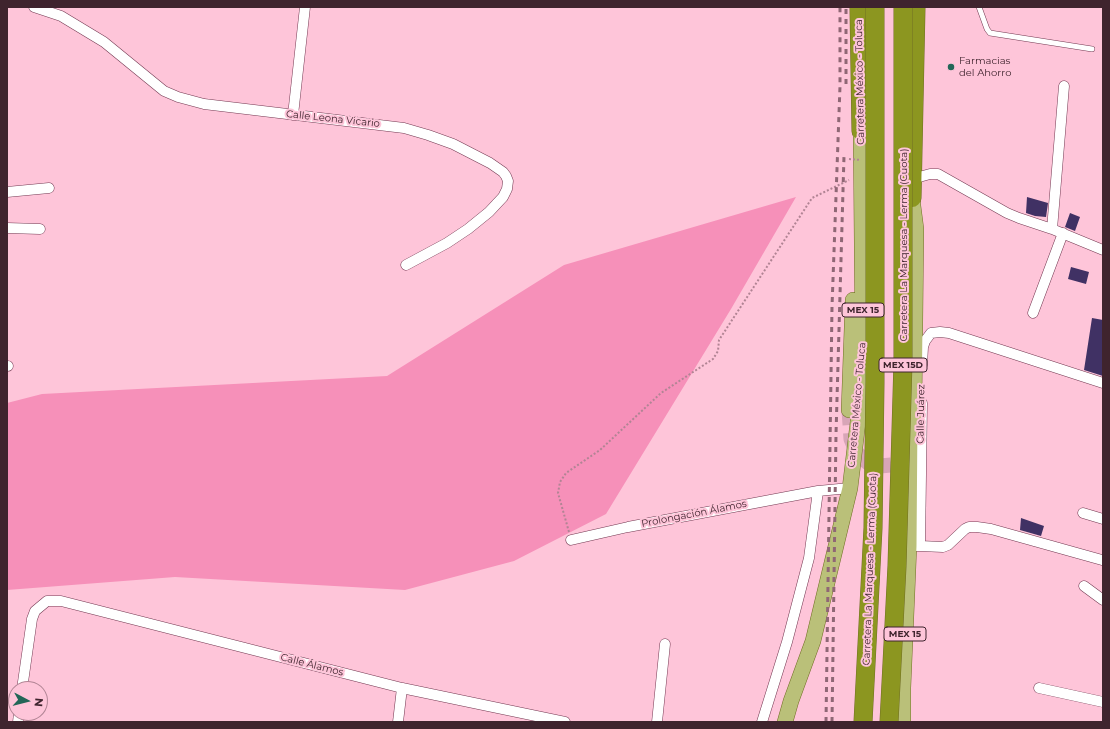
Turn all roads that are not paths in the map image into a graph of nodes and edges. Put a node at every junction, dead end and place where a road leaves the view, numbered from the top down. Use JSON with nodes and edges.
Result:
{"nodes":[{"id":1,"x":34,"y":7,"type":"edge"},
{"id":2,"x":305,"y":7,"type":"edge"},
{"id":3,"x":859,"y":7,"type":"edge"},
{"id":4,"x":875,"y":7,"type":"edge"},
{"id":5,"x":903,"y":7,"type":"edge"},
{"id":6,"x":916,"y":7,"type":"edge"},
{"id":7,"x":979,"y":7,"type":"edge"},
{"id":8,"x":1092,"y":50,"type":"dead end"},
{"id":9,"x":1064,"y":86,"type":"dead end"},
{"id":10,"x":293,"y":115,"type":"junction"},
{"id":11,"x":861,"y":131,"type":"junction"},
{"id":12,"x":912,"y":179,"type":"junction"},
{"id":13,"x":49,"y":188,"type":"dead end"},
{"id":14,"x":7,"y":192,"type":"edge"},
{"id":15,"x":912,"y":198,"type":"junction"},
{"id":16,"x":7,"y":228,"type":"edge"},
{"id":17,"x":1052,"y":228,"type":"junction"},
{"id":18,"x":40,"y":229,"type":"dead end"},
{"id":19,"x":1063,"y":233,"type":"junction"},
{"id":20,"x":1103,"y":250,"type":"edge"},
{"id":21,"x":406,"y":265,"type":"dead end"},
{"id":22,"x":1033,"y":313,"type":"dead end"},
{"id":23,"x":1103,"y":383,"type":"edge"},
{"id":24,"x":849,"y":410,"type":"tunnel mouth"},
{"id":25,"x":914,"y":415,"type":"dead end"},
{"id":26,"x":850,"y":488,"type":"junction"},
{"id":27,"x":818,"y":491,"type":"junction"},
{"id":28,"x":1083,"y":513,"type":"dead end"},
{"id":29,"x":1103,"y":519,"type":"edge"},
{"id":30,"x":571,"y":540,"type":"road end"},
{"id":31,"x":914,"y":546,"type":"junction"},
{"id":32,"x":1102,"y":560,"type":"dead end"},
{"id":33,"x":1084,"y":586,"type":"dead end"},
{"id":34,"x":1103,"y":600,"type":"edge"},
{"id":35,"x":665,"y":644,"type":"dead end"},
{"id":36,"x":23,"y":681,"type":"edge"},
{"id":37,"x":402,"y":688,"type":"junction"},
{"id":38,"x":1039,"y":688,"type":"dead end"},
{"id":39,"x":1103,"y":702,"type":"edge"},
{"id":40,"x":398,"y":722,"type":"edge"},
{"id":41,"x":564,"y":722,"type":"edge"},
{"id":42,"x":657,"y":722,"type":"edge"},
{"id":43,"x":762,"y":722,"type":"edge"},
{"id":44,"x":785,"y":722,"type":"edge"},
{"id":45,"x":863,"y":722,"type":"edge"},
{"id":46,"x":889,"y":722,"type":"edge"},
{"id":47,"x":903,"y":722,"type":"edge"}],
"edges":[{"from":1,"to":10,"type":"street","name":"Calle Leona Vicario"},
{"from":2,"to":10,"type":"street"},
{"from":3,"to":11,"type":"highway","name":"Carretera México - Toluca","number":"MEX 15"},
{"from":4,"to":45,"type":"highway","name":"Carretera La Marquesa - Lerma (Cuota)","number":"MEX 15D","bridge":true},
{"from":5,"to":46,"type":"highway","name":"Carretera La Marquesa - Lerma (Cuota)","number":"MEX 15D","bridge":true},
{"from":6,"to":12,"type":"highway","number":"MEX 15"},
{"from":7,"to":8,"type":"lane"},
{"from":9,"to":17,"type":"street"},
{"from":10,"to":21,"type":"street","name":"Calle Leona Vicario"},
{"from":11,"to":24,"type":"main road"},
{"from":11,"to":26,"type":"main road","name":"Carretera México - Toluca","number":"MEX 15"},
{"from":12,"to":15,"type":"highway","number":"MEX 15"},
{"from":12,"to":17,"type":"street"},
{"from":13,"to":14,"type":"street"},
{"from":15,"to":25,"type":"main road"},
{"from":15,"to":31,"type":"main road","number":"MEX 15"},
{"from":16,"to":18,"type":"street"},
{"from":17,"to":19,"type":"street"},
{"from":19,"to":20,"type":"street"},
{"from":19,"to":22,"type":"street"},
{"from":23,"to":31,"type":"street","name":"Calle Juárez"},
{"from":26,"to":27,"type":"street","name":"Prolongación Álamos"},
{"from":26,"to":44,"type":"main road","name":"Carretera México - Toluca","number":"MEX 15"},
{"from":27,"to":30,"type":"street","name":"Prolongación Álamos"},
{"from":27,"to":43,"type":"street"},
{"from":28,"to":29,"type":"street"},
{"from":31,"to":32,"type":"street"},
{"from":31,"to":47,"type":"main road","number":"MEX 15"},
{"from":33,"to":34,"type":"street"},
{"from":35,"to":42,"type":"street"},
{"from":36,"to":37,"type":"street","name":"Calle Álamos"},
{"from":37,"to":40,"type":"street"},
{"from":37,"to":41,"type":"street","name":"Calle Álamos"},
{"from":38,"to":39,"type":"street"}]}
